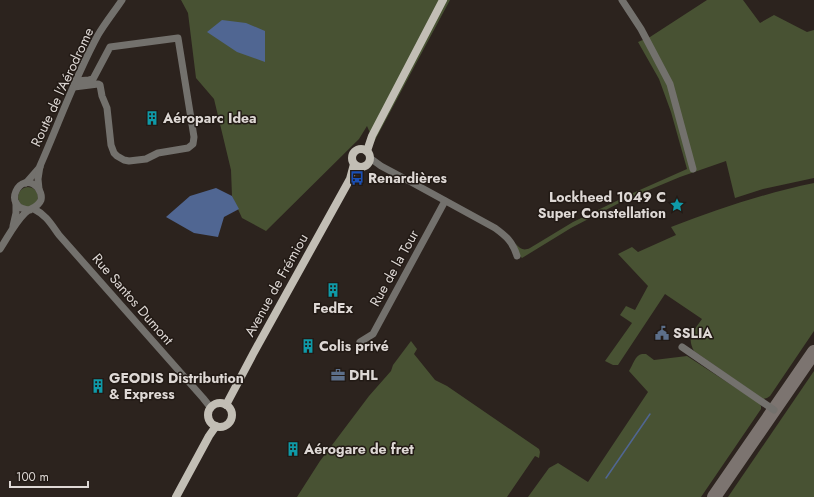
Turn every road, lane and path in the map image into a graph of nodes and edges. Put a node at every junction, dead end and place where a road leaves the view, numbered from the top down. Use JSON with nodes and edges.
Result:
{"nodes":[{"id":1,"x":122,"y":0,"type":"edge"},
{"id":2,"x":443,"y":0,"type":"edge"},
{"id":3,"x":622,"y":0,"type":"edge"},
{"id":4,"x":75,"y":84,"type":"junction"},
{"id":5,"x":364,"y":159,"type":"junction"},
{"id":6,"x":40,"y":166,"type":"junction"},
{"id":7,"x":693,"y":169,"type":"dead end"},
{"id":8,"x":26,"y":184,"type":"junction"},
{"id":9,"x":39,"y":190,"type":"junction"},
{"id":10,"x":41,"y":200,"type":"junction"},
{"id":11,"x":445,"y":201,"type":"junction"},
{"id":12,"x":16,"y":203,"type":"junction"},
{"id":13,"x":32,"y":209,"type":"junction"},
{"id":14,"x":47,"y":218,"type":"junction"},
{"id":15,"x":12,"y":228,"type":"junction"},
{"id":16,"x":0,"y":249,"type":"edge"},
{"id":17,"x":517,"y":256,"type":"dead end"},
{"id":18,"x":360,"y":342,"type":"dead end"},
{"id":19,"x":682,"y":347,"type":"dead end"},
{"id":20,"x":226,"y":405,"type":"junction"},
{"id":21,"x":211,"y":408,"type":"junction"},
{"id":22,"x":774,"y":410,"type":"dead end"},
{"id":23,"x":216,"y":426,"type":"junction"},
{"id":24,"x":176,"y":497,"type":"edge"}],
"edges":[{"from":1,"to":4,"type":"street","name":"Route de l'Aérodrome"},
{"from":2,"to":5,"type":"main road","name":"Avenue de Frémiou"},
{"from":3,"to":7,"type":"street"},
{"from":4,"to":4,"type":"street"},
{"from":4,"to":6,"type":"street","name":"Route de l'Aérodrome"},
{"from":5,"to":11,"type":"street"},
{"from":5,"to":20,"type":"main road","name":"Avenue de Frémiou"},
{"from":6,"to":8,"type":"street","name":"Route de l'Aérodrome"},
{"from":6,"to":9,"type":"street","name":"Route de l'Aérodrome"},
{"from":8,"to":9,"type":"street"},
{"from":8,"to":12,"type":"street"},
{"from":9,"to":10,"type":"street"},
{"from":10,"to":13,"type":"street"},
{"from":10,"to":14,"type":"street"},
{"from":11,"to":17,"type":"street"},
{"from":11,"to":18,"type":"street","name":"Rue de la Tour"},
{"from":12,"to":13,"type":"street"},
{"from":12,"to":15,"type":"street"},
{"from":13,"to":14,"type":"street","name":"Rue Santos Dumont"},
{"from":13,"to":15,"type":"street"},
{"from":14,"to":21,"type":"street","name":"Rue Santos Dumont"},
{"from":15,"to":16,"type":"street"},
{"from":19,"to":22,"type":"street"},
{"from":20,"to":21,"type":"main road"},
{"from":20,"to":23,"type":"main road"},
{"from":21,"to":23,"type":"main road"},
{"from":23,"to":24,"type":"main road"}]}
